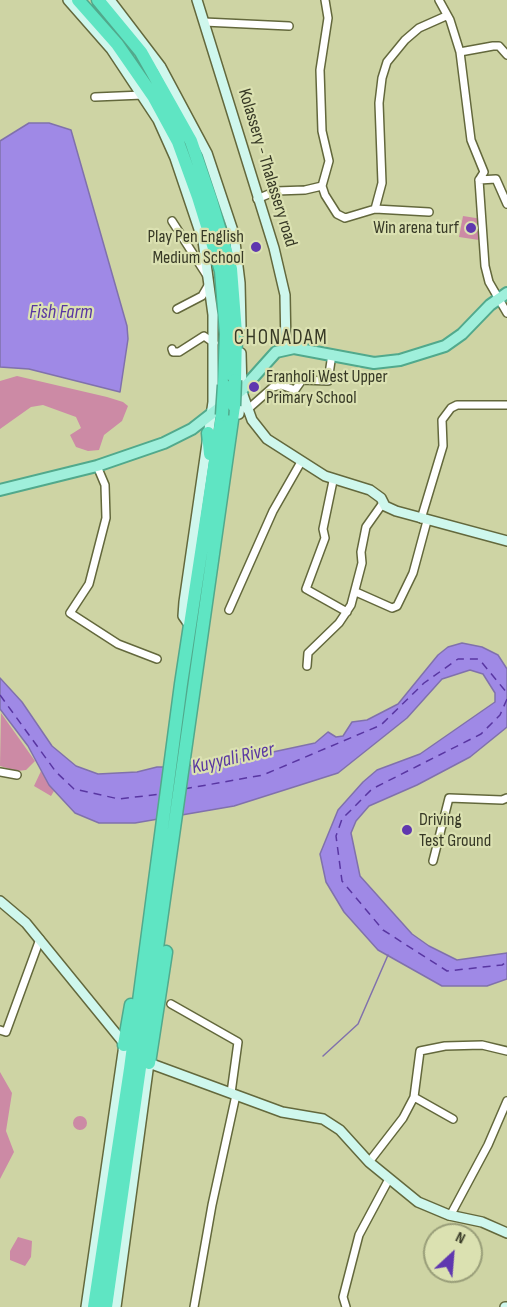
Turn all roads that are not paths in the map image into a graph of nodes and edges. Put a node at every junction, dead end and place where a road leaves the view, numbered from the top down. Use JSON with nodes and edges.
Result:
{"nodes":[{"id":1,"x":68,"y":0,"type":"edge"},
{"id":2,"x":78,"y":0,"type":"edge"},
{"id":3,"x":98,"y":0,"type":"edge"},
{"id":4,"x":110,"y":0,"type":"edge"},
{"id":5,"x":197,"y":0,"type":"edge"},
{"id":6,"x":325,"y":0,"type":"edge"},
{"id":7,"x":439,"y":0,"type":"edge"},
{"id":8,"x":447,"y":16,"type":"junction"},
{"id":9,"x":204,"y":22,"type":"junction"},
{"id":10,"x":290,"y":26,"type":"dead end"},
{"id":11,"x":460,"y":52,"type":"junction"},
{"id":12,"x":507,"y":55,"type":"edge"},
{"id":13,"x":143,"y":95,"type":"junction"},
{"id":14,"x":95,"y":97,"type":"dead end"},
{"id":15,"x":479,"y":180,"type":"junction"},
{"id":16,"x":322,"y":186,"type":"junction"},
{"id":17,"x":257,"y":199,"type":"junction"},
{"id":18,"x":507,"y":204,"type":"edge"},
{"id":19,"x":375,"y":209,"type":"junction"},
{"id":20,"x":429,"y":212,"type":"dead end"},
{"id":21,"x":172,"y":220,"type":"dead end"},
{"id":22,"x":210,"y":281,"type":"junction"},
{"id":23,"x":503,"y":296,"type":"edge"},
{"id":24,"x":177,"y":309,"type":"dead end"},
{"id":25,"x":507,"y":313,"type":"edge"},
{"id":26,"x":214,"y":343,"type":"junction"},
{"id":27,"x":286,"y":349,"type":"junction"},
{"id":28,"x":172,"y":350,"type":"dead end"},
{"id":29,"x":332,"y":354,"type":"junction"},
{"id":30,"x":234,"y":385,"type":"junction"},
{"id":31,"x":507,"y":405,"type":"edge"},
{"id":32,"x":247,"y":410,"type":"junction"},
{"id":33,"x":216,"y":415,"type":"junction"},
{"id":34,"x":236,"y":430,"type":"junction"},
{"id":35,"x":208,"y":432,"type":"junction"},
{"id":36,"x":227,"y":461,"type":"junction"},
{"id":37,"x":301,"y":462,"type":"junction"},
{"id":38,"x":97,"y":466,"type":"junction"},
{"id":39,"x":333,"y":481,"type":"junction"},
{"id":40,"x":212,"y":485,"type":"junction"},
{"id":41,"x":0,"y":490,"type":"edge"},
{"id":42,"x":383,"y":503,"type":"junction"},
{"id":43,"x":424,"y":520,"type":"junction"},
{"id":44,"x":507,"y":541,"type":"edge"},
{"id":45,"x":356,"y":592,"type":"junction"},
{"id":46,"x":229,"y":610,"type":"dead end"},
{"id":47,"x":347,"y":612,"type":"junction"},
{"id":48,"x":204,"y":620,"type":"junction"},
{"id":49,"x":190,"y":626,"type":"junction"},
{"id":50,"x":157,"y":659,"type":"dead end"},
{"id":51,"x":307,"y":666,"type":"dead end"},
{"id":52,"x":0,"y":772,"type":"edge"},
{"id":53,"x":17,"y":775,"type":"dead end"},
{"id":54,"x":507,"y":798,"type":"edge"},
{"id":55,"x":433,"y":861,"type":"dead end"},
{"id":56,"x":154,"y":888,"type":"junction"},
{"id":57,"x":0,"y":901,"type":"edge"},
{"id":58,"x":163,"y":915,"type":"junction"},
{"id":59,"x":40,"y":939,"type":"junction"},
{"id":60,"x":171,"y":1004,"type":"dead end"},
{"id":61,"x":0,"y":1030,"type":"edge"},
{"id":62,"x":125,"y":1046,"type":"junction"},
{"id":63,"x":507,"y":1051,"type":"edge"},
{"id":64,"x":149,"y":1062,"type":"junction"},
{"id":65,"x":234,"y":1094,"type":"junction"},
{"id":66,"x":414,"y":1097,"type":"junction"},
{"id":67,"x":507,"y":1101,"type":"edge"},
{"id":68,"x":453,"y":1119,"type":"dead end"},
{"id":69,"x":369,"y":1162,"type":"junction"},
{"id":70,"x":389,"y":1179,"type":"junction"},
{"id":71,"x":450,"y":1216,"type":"junction"},
{"id":72,"x":507,"y":1233,"type":"edge"},
{"id":73,"x":86,"y":1307,"type":"edge"},
{"id":74,"x":94,"y":1307,"type":"edge"},
{"id":75,"x":106,"y":1307,"type":"edge"},
{"id":76,"x":116,"y":1307,"type":"edge"},
{"id":77,"x":194,"y":1307,"type":"edge"},
{"id":78,"x":346,"y":1307,"type":"edge"}],
"edges":[{"from":1,"to":13,"type":"street"},
{"from":2,"to":30,"type":"highway"},
{"from":3,"to":30,"type":"highway"},
{"from":4,"to":30,"type":"street"},
{"from":5,"to":9,"type":"street","name":"Kolassery - Thalassery road"},
{"from":6,"to":16,"type":"street"},
{"from":7,"to":8,"type":"street"},
{"from":8,"to":11,"type":"street"},
{"from":8,"to":19,"type":"street"},
{"from":9,"to":10,"type":"street"},
{"from":9,"to":17,"type":"street","name":"Kolassery - Thalassery road"},
{"from":11,"to":12,"type":"street"},
{"from":11,"to":15,"type":"street"},
{"from":13,"to":14,"type":"street"},
{"from":13,"to":22,"type":"street"},
{"from":15,"to":18,"type":"street"},
{"from":15,"to":23,"type":"street"},
{"from":16,"to":17,"type":"street"},
{"from":16,"to":19,"type":"street"},
{"from":17,"to":27,"type":"street","name":"Kolassery - Thalassery road"},
{"from":19,"to":20,"type":"street"},
{"from":21,"to":22,"type":"street"},
{"from":22,"to":24,"type":"street"},
{"from":22,"to":26,"type":"street"},
{"from":23,"to":25,"type":"street"},
{"from":23,"to":29,"type":"main road"},
{"from":26,"to":28,"type":"street"},
{"from":26,"to":33,"type":"street"},
{"from":27,"to":29,"type":"main road"},
{"from":27,"to":30,"type":"main road"},
{"from":29,"to":32,"type":"street"},
{"from":30,"to":32,"type":"street"},
{"from":30,"to":33,"type":"highway","bridge":true},
{"from":30,"to":33,"type":"main road"},
{"from":30,"to":34,"type":"street"},
{"from":30,"to":36,"type":"highway","bridge":true},
{"from":31,"to":43,"type":"street"},
{"from":32,"to":37,"type":"street"},
{"from":33,"to":35,"type":"street"},
{"from":33,"to":38,"type":"main road"},
{"from":33,"to":40,"type":"highway"},
{"from":34,"to":36,"type":"highway"},
{"from":34,"to":48,"type":"street"},
{"from":35,"to":40,"type":"highway"},
{"from":35,"to":49,"type":"street"},
{"from":36,"to":48,"type":"highway"},
{"from":37,"to":39,"type":"street"},
{"from":37,"to":46,"type":"street"},
{"from":38,"to":41,"type":"main road"},
{"from":38,"to":50,"type":"street"},
{"from":39,"to":42,"type":"street"},
{"from":39,"to":47,"type":"street"},
{"from":40,"to":49,"type":"highway"},
{"from":42,"to":43,"type":"street"},
{"from":42,"to":45,"type":"street"},
{"from":43,"to":44,"type":"street"},
{"from":43,"to":45,"type":"street"},
{"from":45,"to":47,"type":"street"},
{"from":47,"to":51,"type":"street"},
{"from":48,"to":58,"type":"highway"},
{"from":49,"to":56,"type":"highway"},
{"from":52,"to":53,"type":"street"},
{"from":54,"to":55,"type":"street"},
{"from":56,"to":62,"type":"highway"},
{"from":56,"to":74,"type":"highway"},
{"from":57,"to":59,"type":"street"},
{"from":58,"to":64,"type":"highway"},
{"from":58,"to":75,"type":"highway"},
{"from":59,"to":61,"type":"street"},
{"from":59,"to":62,"type":"street"},
{"from":60,"to":65,"type":"street"},
{"from":62,"to":73,"type":"street"},
{"from":63,"to":66,"type":"street"},
{"from":64,"to":65,"type":"street"},
{"from":64,"to":76,"type":"street"},
{"from":65,"to":69,"type":"street"},
{"from":65,"to":77,"type":"street"},
{"from":66,"to":68,"type":"street"},
{"from":66,"to":69,"type":"street"},
{"from":67,"to":71,"type":"street"},
{"from":69,"to":70,"type":"street"},
{"from":70,"to":71,"type":"street"},
{"from":70,"to":78,"type":"street"},
{"from":71,"to":72,"type":"street"}]}
